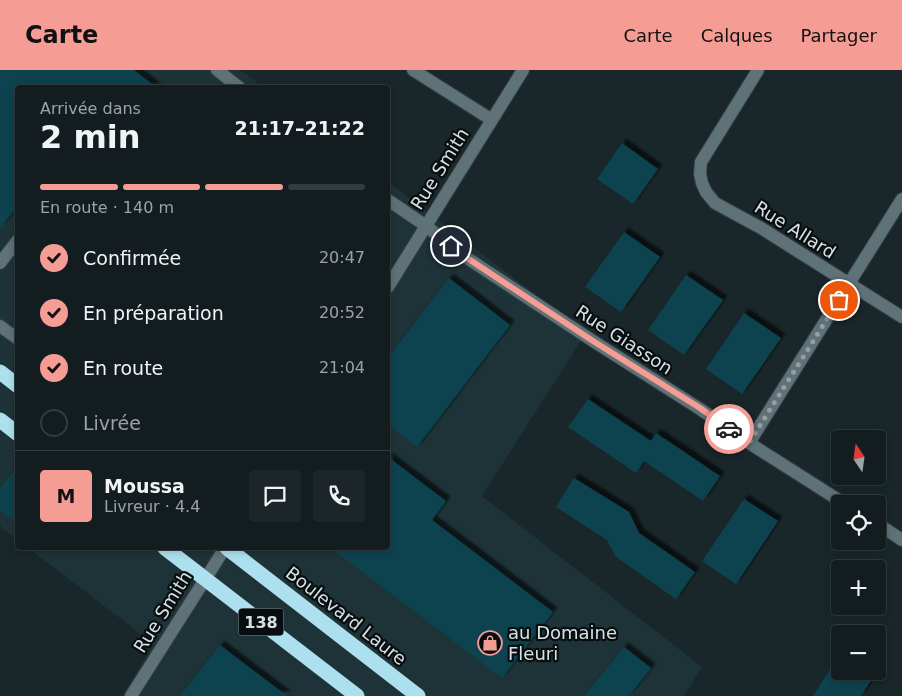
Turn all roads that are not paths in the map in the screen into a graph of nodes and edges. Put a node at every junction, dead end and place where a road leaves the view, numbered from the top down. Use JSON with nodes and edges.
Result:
{"nodes":[{"id":1,"x":217,"y":70,"type":"edge"},
{"id":2,"x":413,"y":70,"type":"edge"},
{"id":3,"x":523,"y":70,"type":"edge"},
{"id":4,"x":758,"y":70,"type":"edge"},
{"id":5,"x":236,"y":85,"type":"edge"},
{"id":6,"x":492,"y":120,"type":"junction"},
{"id":7,"x":902,"y":199,"type":"edge"},
{"id":8,"x":390,"y":201,"type":"edge"},
{"id":9,"x":426,"y":226,"type":"junction"},
{"id":10,"x":15,"y":244,"type":"edge"},
{"id":11,"x":0,"y":263,"type":"edge"},
{"id":12,"x":390,"y":284,"type":"edge"},
{"id":13,"x":849,"y":284,"type":"junction"},
{"id":14,"x":902,"y":317,"type":"edge"},
{"id":15,"x":0,"y":326,"type":"edge"},
{"id":16,"x":15,"y":337,"type":"edge"},
{"id":17,"x":0,"y":372,"type":"edge"},
{"id":18,"x":15,"y":384,"type":"edge"},
{"id":19,"x":0,"y":420,"type":"edge"},
{"id":20,"x":15,"y":432,"type":"edge"},
{"id":21,"x":749,"y":443,"type":"junction"},
{"id":22,"x":831,"y":495,"type":"edge"},
{"id":23,"x":886,"y":529,"type":"edge"},
{"id":24,"x":902,"y":540,"type":"edge"},
{"id":25,"x":168,"y":550,"type":"edge"},
{"id":26,"x":225,"y":550,"type":"edge"},
{"id":27,"x":229,"y":550,"type":"edge"},
{"id":28,"x":206,"y":578,"type":"junction"},
{"id":29,"x":131,"y":696,"type":"edge"},
{"id":30,"x":357,"y":696,"type":"edge"},
{"id":31,"x":418,"y":696,"type":"edge"}],
"edges":[{"from":1,"to":5,"type":"street"},
{"from":2,"to":6,"type":"street"},
{"from":3,"to":6,"type":"street","name":"Rue Smith"},
{"from":4,"to":13,"type":"street","name":"Rue Allard"},
{"from":6,"to":9,"type":"street","name":"Rue Smith"},
{"from":7,"to":13,"type":"street"},
{"from":8,"to":9,"type":"street","name":"Rue Giasson"},
{"from":9,"to":12,"type":"street","name":"Rue Smith"},
{"from":9,"to":21,"type":"street","name":"Rue Giasson"},
{"from":10,"to":11,"type":"street"},
{"from":13,"to":14,"type":"street","name":"Rue Allard"},
{"from":13,"to":21,"type":"street"},
{"from":15,"to":16,"type":"street"},
{"from":17,"to":18,"type":"highway"},
{"from":19,"to":20,"type":"highway"},
{"from":21,"to":22,"type":"street","name":"Rue Giasson"},
{"from":23,"to":24,"type":"street"},
{"from":25,"to":28,"type":"highway","number":"138"},
{"from":26,"to":28,"type":"street","name":"Rue Smith"},
{"from":27,"to":31,"type":"highway","name":"Boulevard Laure","number":"138"},
{"from":28,"to":29,"type":"street","name":"Rue Smith"},
{"from":28,"to":30,"type":"highway","number":"138"}]}
